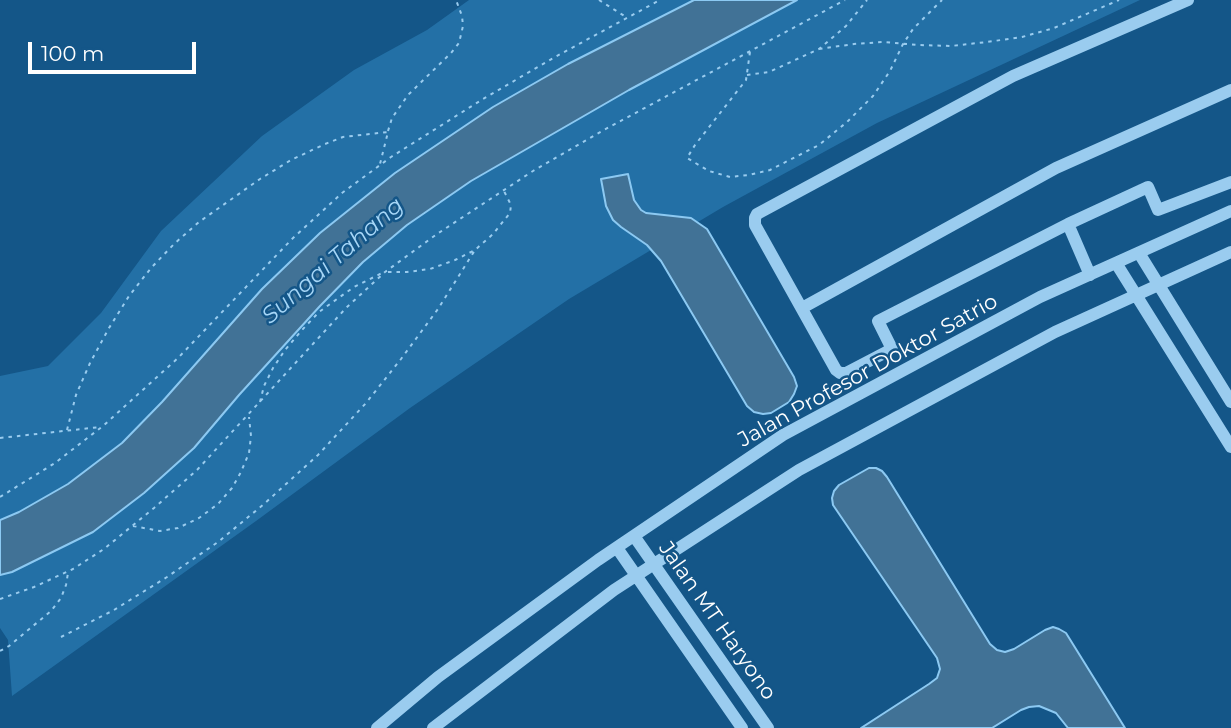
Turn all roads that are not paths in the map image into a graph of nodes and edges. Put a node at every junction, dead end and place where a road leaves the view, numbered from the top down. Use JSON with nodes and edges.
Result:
{"nodes":[{"id":1,"x":1188,"y":0,"type":"edge"},
{"id":2,"x":1231,"y":90,"type":"edge"},
{"id":3,"x":1231,"y":182,"type":"edge"},
{"id":4,"x":1231,"y":211,"type":"edge"},
{"id":5,"x":1068,"y":224,"type":"junction"},
{"id":6,"x":1231,"y":252,"type":"edge"},
{"id":7,"x":1139,"y":253,"type":"junction"},
{"id":8,"x":1116,"y":263,"type":"junction"},
{"id":9,"x":1090,"y":275,"type":"junction"},
{"id":10,"x":1158,"y":285,"type":"junction"},
{"id":11,"x":1136,"y":295,"type":"junction"},
{"id":12,"x":802,"y":308,"type":"junction"},
{"id":13,"x":846,"y":373,"type":"junction"},
{"id":14,"x":857,"y":395,"type":"junction"},
{"id":15,"x":1231,"y":402,"type":"edge"},
{"id":16,"x":1231,"y":447,"type":"edge"},
{"id":17,"x":634,"y":536,"type":"junction"},
{"id":18,"x":617,"y":548,"type":"junction"},
{"id":19,"x":654,"y":564,"type":"junction"},
{"id":20,"x":636,"y":576,"type":"junction"},
{"id":21,"x":377,"y":728,"type":"edge"},
{"id":22,"x":433,"y":728,"type":"edge"},
{"id":23,"x":742,"y":728,"type":"edge"},
{"id":24,"x":768,"y":728,"type":"edge"}],
"edges":[{"from":1,"to":12,"type":"street"},
{"from":2,"to":12,"type":"street"},
{"from":3,"to":5,"type":"street"},
{"from":4,"to":7,"type":"street","name":"Jalan Profesor Doktor Satrio"},
{"from":5,"to":9,"type":"street"},
{"from":5,"to":13,"type":"street"},
{"from":6,"to":10,"type":"street"},
{"from":7,"to":8,"type":"street","name":"Jalan Profesor Doktor Satrio"},
{"from":7,"to":10,"type":"street"},
{"from":8,"to":9,"type":"street","name":"Jalan Profesor Doktor Satrio"},
{"from":8,"to":11,"type":"street"},
{"from":9,"to":14,"type":"street","name":"Jalan Profesor Doktor Satrio"},
{"from":10,"to":11,"type":"street"},
{"from":10,"to":15,"type":"street"},
{"from":11,"to":16,"type":"street"},
{"from":11,"to":19,"type":"street"},
{"from":12,"to":13,"type":"street"},
{"from":13,"to":14,"type":"street"},
{"from":14,"to":17,"type":"street","name":"Jalan Profesor Doktor Satrio"},
{"from":17,"to":18,"type":"street","name":"Jalan Profesor Doktor Satrio"},
{"from":17,"to":19,"type":"street","name":"Jalan MT Haryono"},
{"from":18,"to":20,"type":"street","name":"Jalan MT Haryono"},
{"from":18,"to":21,"type":"street","name":"Jalan Profesor Doktor Satrio"},
{"from":19,"to":20,"type":"street"},
{"from":19,"to":24,"type":"street","name":"Jalan MT Haryono"},
{"from":20,"to":22,"type":"street"},
{"from":20,"to":23,"type":"street","name":"Jalan MT Haryono"}]}
